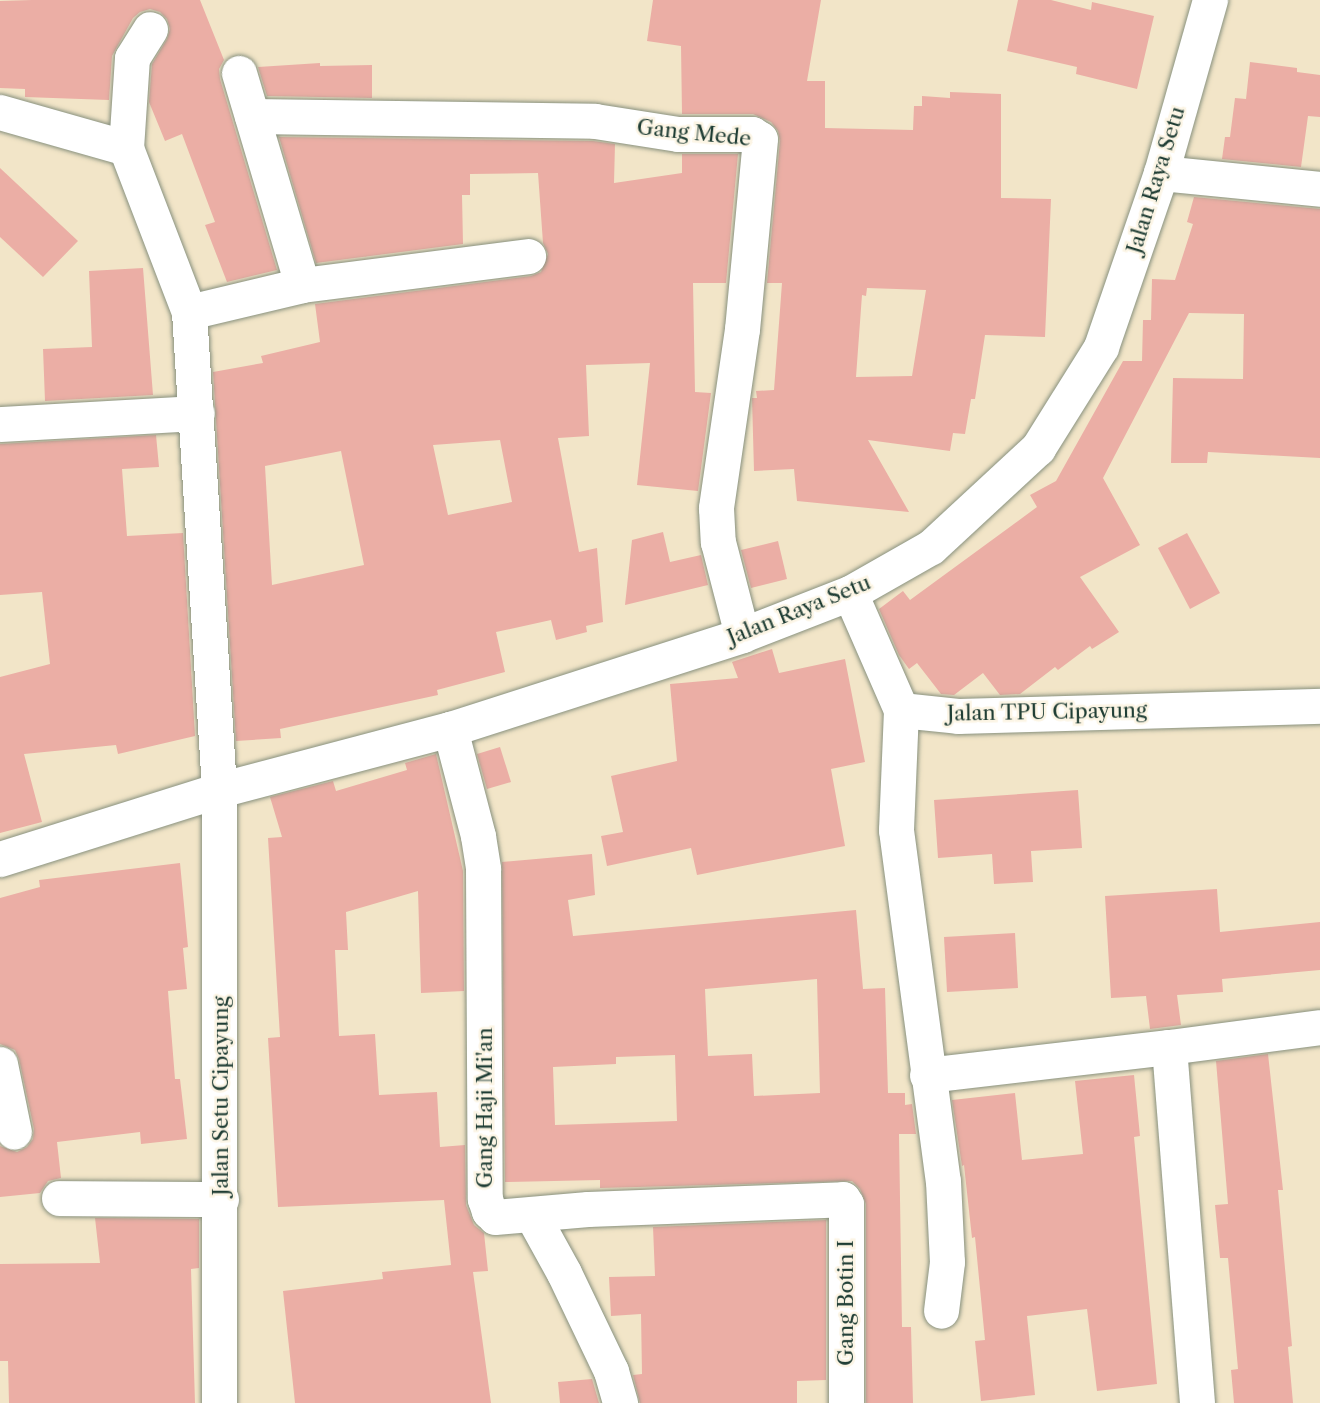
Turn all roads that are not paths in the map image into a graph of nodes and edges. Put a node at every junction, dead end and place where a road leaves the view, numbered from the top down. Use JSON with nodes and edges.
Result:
{"nodes":[{"id":1,"x":1210,"y":0,"type":"edge"},
{"id":2,"x":150,"y":29,"type":"dead end"},
{"id":3,"x":239,"y":73,"type":"dead end"},
{"id":4,"x":0,"y":112,"type":"edge"},
{"id":5,"x":252,"y":116,"type":"junction"},
{"id":6,"x":126,"y":148,"type":"junction"},
{"id":7,"x":1161,"y":173,"type":"junction"},
{"id":8,"x":1320,"y":189,"type":"edge"},
{"id":9,"x":528,"y":256,"type":"dead end"},
{"id":10,"x":302,"y":285,"type":"junction"},
{"id":11,"x":189,"y":312,"type":"junction"},
{"id":12,"x":197,"y":413,"type":"junction"},
{"id":13,"x":0,"y":424,"type":"edge"},
{"id":14,"x":850,"y":593,"type":"junction"},
{"id":15,"x":742,"y":635,"type":"junction"},
{"id":16,"x":1320,"y":706,"type":"edge"},
{"id":17,"x":901,"y":710,"type":"junction"},
{"id":18,"x":450,"y":729,"type":"junction"},
{"id":19,"x":219,"y":790,"type":"junction"},
{"id":20,"x":0,"y":859,"type":"edge"},
{"id":21,"x":1320,"y":1027,"type":"edge"},
{"id":22,"x":1169,"y":1047,"type":"junction"},
{"id":23,"x":0,"y":1064,"type":"edge"},
{"id":24,"x":927,"y":1075,"type":"junction"},
{"id":25,"x":14,"y":1132,"type":"dead end"},
{"id":26,"x":60,"y":1198,"type":"dead end"},
{"id":27,"x":221,"y":1199,"type":"junction"},
{"id":28,"x":846,"y":1204,"type":"joint"},
{"id":29,"x":532,"y":1215,"type":"junction"},
{"id":30,"x":941,"y":1311,"type":"dead end"},
{"id":31,"x":219,"y":1403,"type":"edge"},
{"id":32,"x":620,"y":1403,"type":"edge"},
{"id":33,"x":846,"y":1403,"type":"edge"},
{"id":34,"x":1197,"y":1403,"type":"edge"}],
"edges":[{"from":1,"to":7,"type":"street","name":"Jalan Raya Setu"},
{"from":2,"to":6,"type":"street"},
{"from":3,"to":5,"type":"street"},
{"from":4,"to":6,"type":"street"},
{"from":5,"to":10,"type":"street"},
{"from":5,"to":15,"type":"street","name":"Gang Mede"},
{"from":6,"to":11,"type":"street","name":"Jalan Setu Cipayung"},
{"from":7,"to":8,"type":"street"},
{"from":7,"to":14,"type":"street","name":"Jalan Raya Setu"},
{"from":9,"to":10,"type":"street"},
{"from":10,"to":11,"type":"street"},
{"from":11,"to":12,"type":"street","name":"Jalan Setu Cipayung"},
{"from":12,"to":13,"type":"street"},
{"from":12,"to":19,"type":"street","name":"Jalan Setu Cipayung"},
{"from":14,"to":15,"type":"street","name":"Jalan Raya Setu"},
{"from":14,"to":17,"type":"street"},
{"from":15,"to":18,"type":"street","name":"Jalan Raya Setu"},
{"from":16,"to":17,"type":"street","name":"Jalan TPU Cipayung"},
{"from":17,"to":24,"type":"street"},
{"from":18,"to":19,"type":"street","name":"Jalan Raya Setu"},
{"from":18,"to":29,"type":"street","name":"Gang Haji Mi'an"},
{"from":19,"to":20,"type":"street","name":"Jalan Raya Setu"},
{"from":19,"to":27,"type":"street","name":"Jalan Setu Cipayung"},
{"from":21,"to":22,"type":"street"},
{"from":22,"to":24,"type":"street"},
{"from":22,"to":34,"type":"street"},
{"from":23,"to":25,"type":"street"},
{"from":24,"to":30,"type":"street"},
{"from":26,"to":27,"type":"street"},
{"from":27,"to":31,"type":"street","name":"Jalan Setu Cipayung"},
{"from":28,"to":29,"type":"street","name":"Gang Haji Mi'an"},
{"from":28,"to":33,"type":"street","name":"Gang Botin I"},
{"from":29,"to":32,"type":"street"}]}
